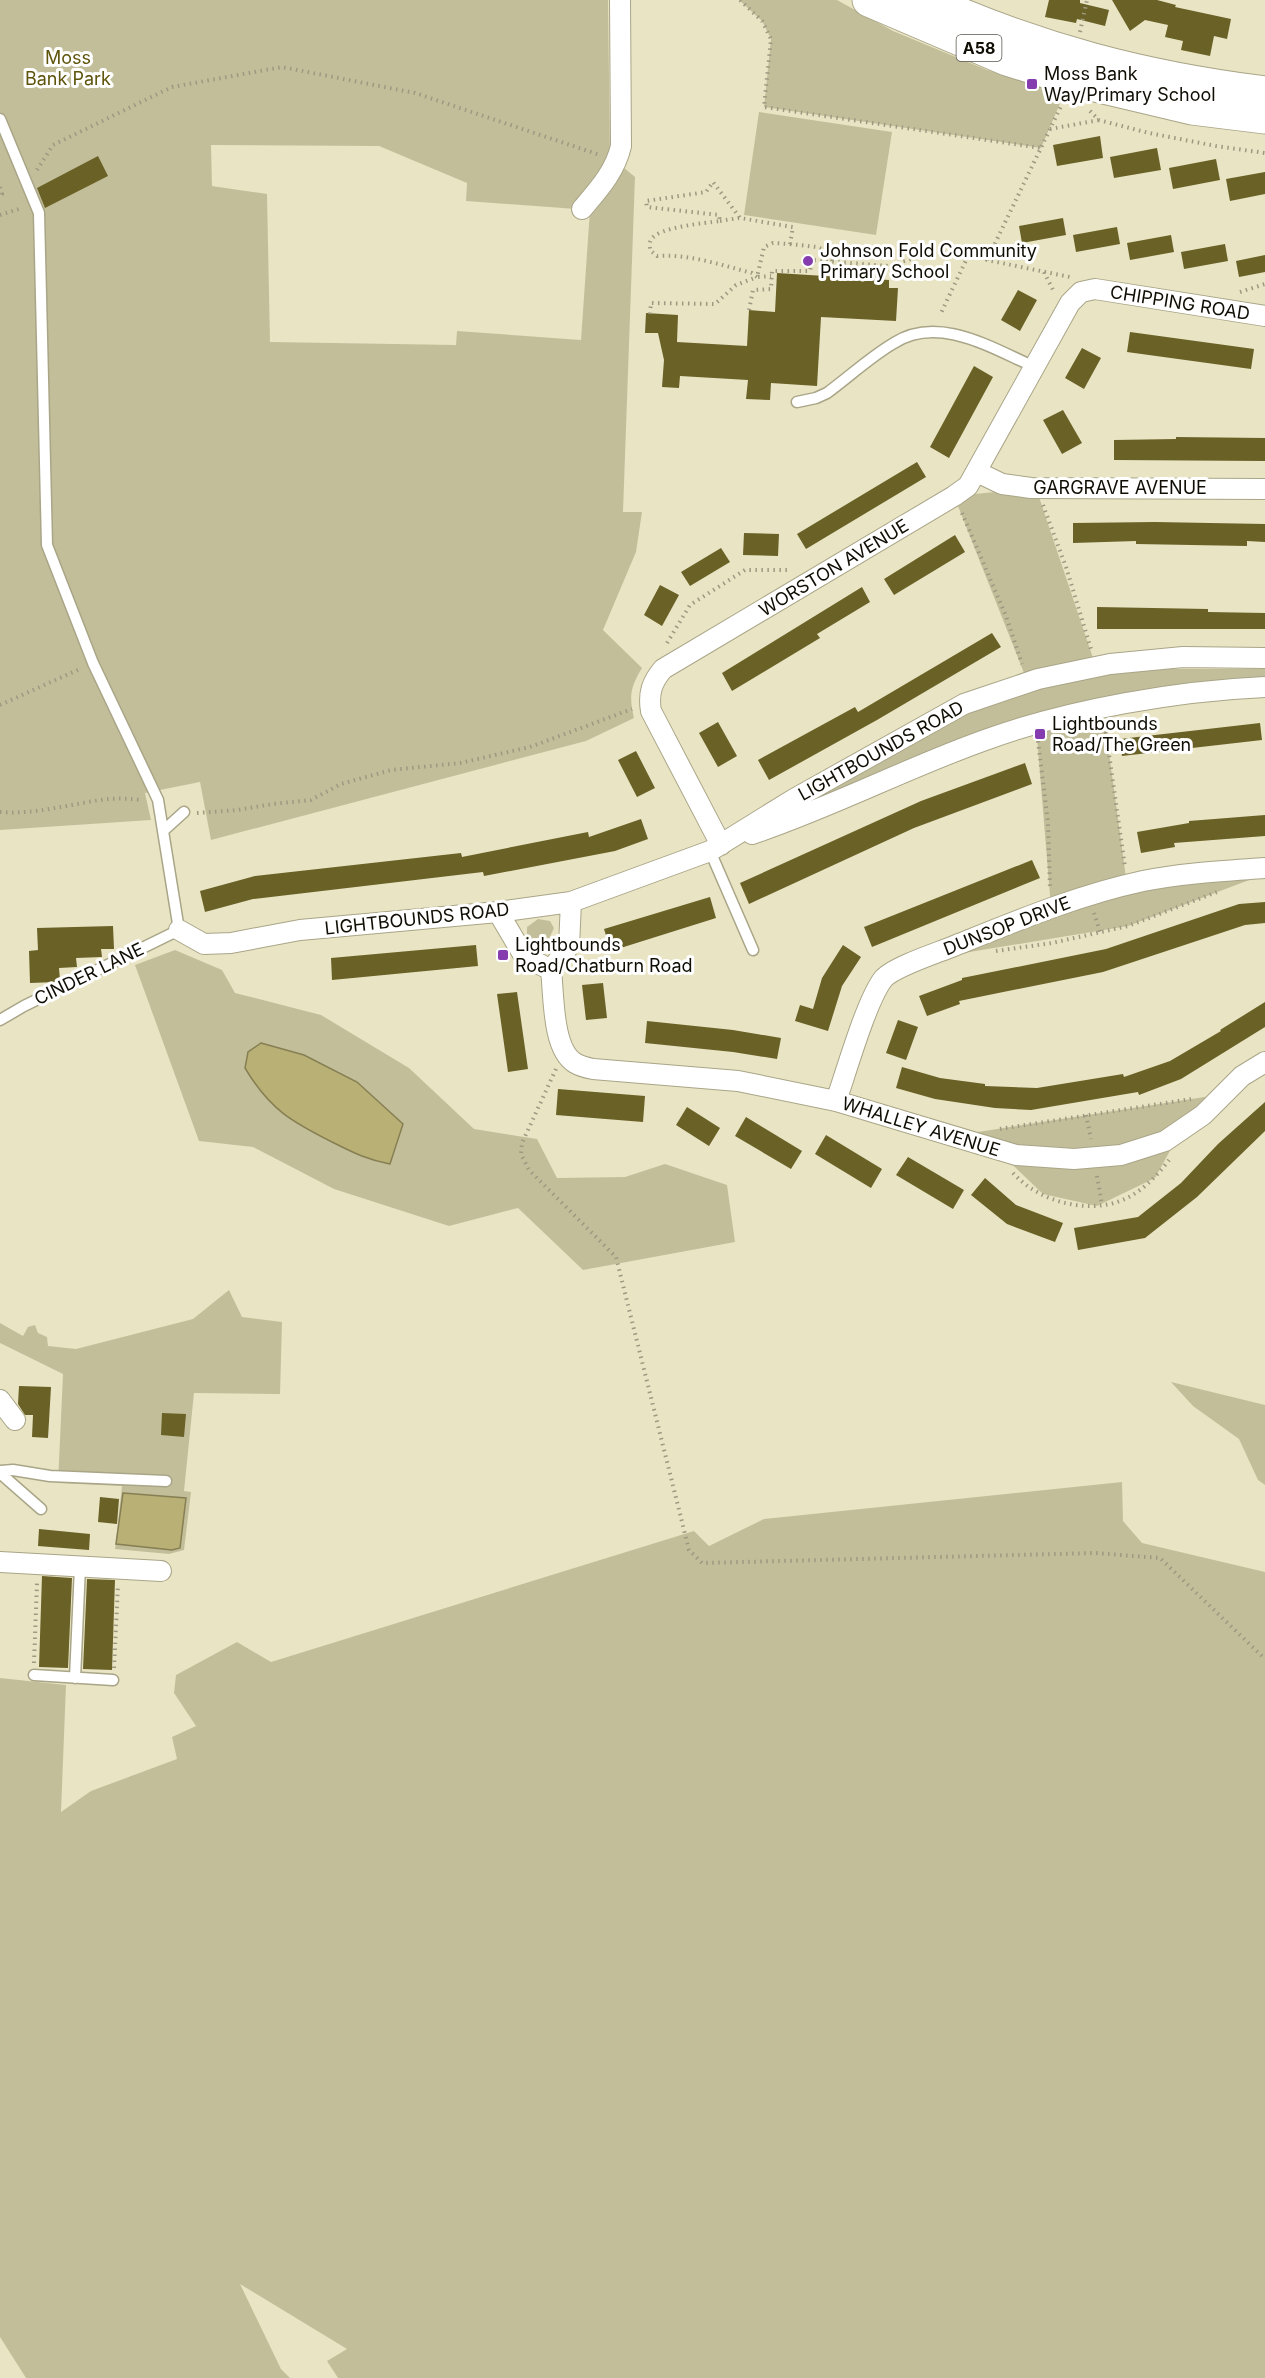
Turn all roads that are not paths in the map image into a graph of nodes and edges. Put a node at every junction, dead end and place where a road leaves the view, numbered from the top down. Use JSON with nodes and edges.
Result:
{"nodes":[{"id":1,"x":620,"y":0,"type":"edge"},
{"id":2,"x":869,"y":0,"type":"edge"},
{"id":3,"x":927,"y":0,"type":"edge"},
{"id":4,"x":1265,"y":93,"type":"edge"},
{"id":5,"x":1265,"y":117,"type":"edge"},
{"id":6,"x":0,"y":119,"type":"edge"},
{"id":7,"x":582,"y":209,"type":"dead end"},
{"id":8,"x":1095,"y":289,"type":"joint"},
{"id":9,"x":1265,"y":316,"type":"edge"},
{"id":10,"x":1035,"y":367,"type":"junction"},
{"id":11,"x":797,"y":402,"type":"dead end"},
{"id":12,"x":977,"y":472,"type":"junction"},
{"id":13,"x":1265,"y":489,"type":"edge"},
{"id":14,"x":1265,"y":658,"type":"edge"},
{"id":15,"x":1265,"y":687,"type":"edge"},
{"id":16,"x":184,"y":812,"type":"road end"},
{"id":17,"x":163,"y":831,"type":"junction"},
{"id":18,"x":715,"y":848,"type":"junction"},
{"id":19,"x":1265,"y":868,"type":"edge"},
{"id":20,"x":571,"y":902,"type":"junction"},
{"id":21,"x":498,"y":912,"type":"junction"},
{"id":22,"x":179,"y":930,"type":"junction"},
{"id":23,"x":753,"y":950,"type":"dead end"},
{"id":24,"x":552,"y":970,"type":"junction"},
{"id":25,"x":0,"y":1020,"type":"edge"},
{"id":26,"x":1265,"y":1062,"type":"edge"},
{"id":27,"x":836,"y":1101,"type":"junction"},
{"id":28,"x":0,"y":1400,"type":"edge"},
{"id":29,"x":15,"y":1420,"type":"dead end"},
{"id":30,"x":0,"y":1472,"type":"edge"},
{"id":31,"x":166,"y":1481,"type":"dead end"},
{"id":32,"x":41,"y":1509,"type":"dead end"},
{"id":33,"x":0,"y":1563,"type":"edge"},
{"id":34,"x":80,"y":1567,"type":"junction"},
{"id":35,"x":161,"y":1571,"type":"dead end"},
{"id":36,"x":34,"y":1675,"type":"road end"},
{"id":37,"x":75,"y":1678,"type":"junction"},
{"id":38,"x":113,"y":1680,"type":"road end"}],
"edges":[{"from":1,"to":7,"type":"street"},
{"from":2,"to":5,"type":"highway","number":"A58"},
{"from":3,"to":4,"type":"highway","number":"A58"},
{"from":6,"to":17,"type":"lane"},
{"from":8,"to":9,"type":"street","name":"CHIPPING ROAD"},
{"from":8,"to":10,"type":"street","name":"WORSTON AVENUE"},
{"from":10,"to":11,"type":"lane"},
{"from":10,"to":12,"type":"street","name":"WORSTON AVENUE"},
{"from":12,"to":13,"type":"street","name":"GARGRAVE AVENUE"},
{"from":12,"to":18,"type":"street","name":"WORSTON AVENUE"},
{"from":14,"to":18,"type":"street","name":"LIGHTBOUNDS ROAD"},
{"from":15,"to":18,"type":"street","name":"LIGHTBOUNDS ROAD"},
{"from":16,"to":17,"type":"lane"},
{"from":17,"to":22,"type":"lane"},
{"from":18,"to":20,"type":"street","name":"LIGHTBOUNDS ROAD"},
{"from":18,"to":23,"type":"lane"},
{"from":19,"to":27,"type":"street","name":"DUNSOP DRIVE"},
{"from":20,"to":21,"type":"street","name":"LIGHTBOUNDS ROAD"},
{"from":20,"to":24,"type":"street"},
{"from":21,"to":22,"type":"street","name":"LIGHTBOUNDS ROAD"},
{"from":21,"to":24,"type":"street"},
{"from":22,"to":25,"type":"lane","name":"CINDER LANE"},
{"from":24,"to":27,"type":"street","name":"WHALLEY AVENUE"},
{"from":26,"to":27,"type":"street","name":"WHALLEY AVENUE"},
{"from":28,"to":29,"type":"street"},
{"from":30,"to":31,"type":"lane"},
{"from":30,"to":32,"type":"lane"},
{"from":33,"to":34,"type":"street"},
{"from":34,"to":35,"type":"street"},
{"from":34,"to":37,"type":"lane"},
{"from":36,"to":37,"type":"lane"},
{"from":37,"to":38,"type":"lane"}]}
